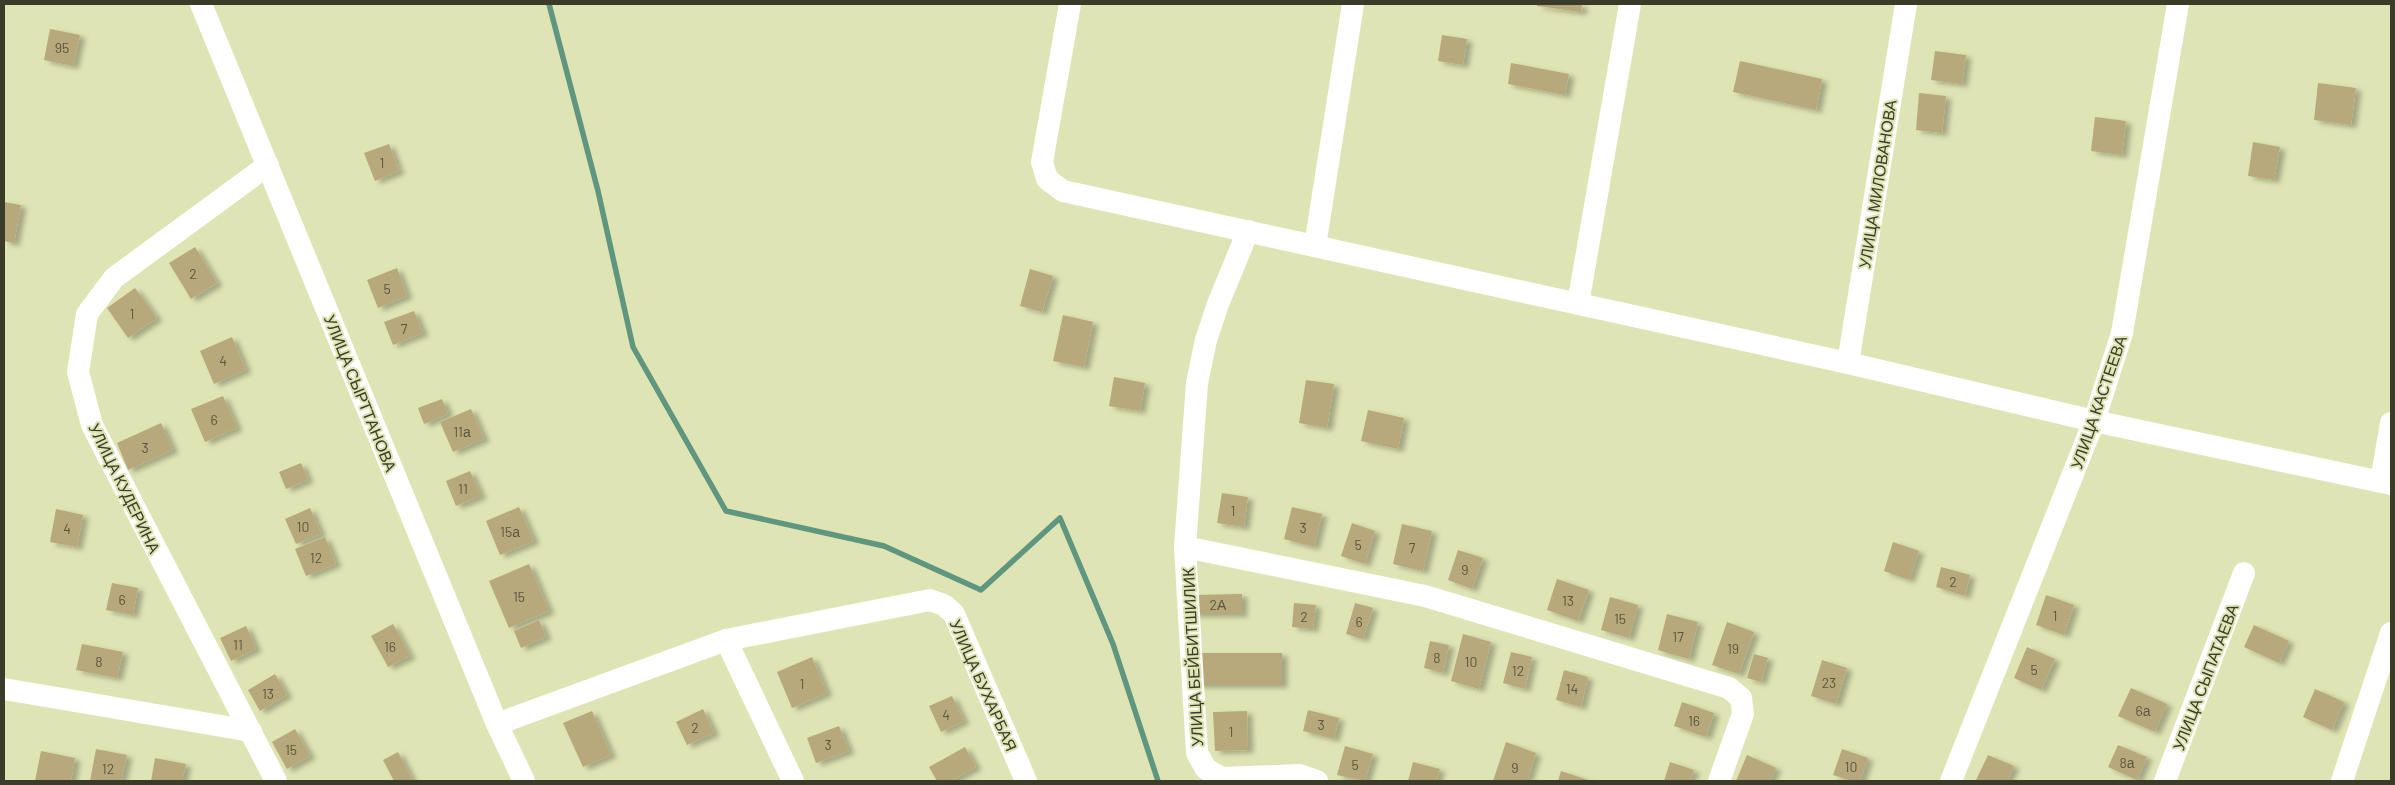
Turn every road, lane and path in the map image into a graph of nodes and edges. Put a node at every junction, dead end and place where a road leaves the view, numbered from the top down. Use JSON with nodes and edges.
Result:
{"nodes":[{"id":1,"x":201,"y":4,"type":"edge"},
{"id":2,"x":1070,"y":4,"type":"edge"},
{"id":3,"x":1353,"y":4,"type":"edge"},
{"id":4,"x":1630,"y":4,"type":"edge"},
{"id":5,"x":1906,"y":4,"type":"edge"},
{"id":6,"x":2178,"y":4,"type":"edge"},
{"id":7,"x":268,"y":165,"type":"junction"},
{"id":8,"x":1248,"y":231,"type":"junction"},
{"id":9,"x":1315,"y":246,"type":"junction"},
{"id":10,"x":1578,"y":304,"type":"junction"},
{"id":11,"x":1848,"y":363,"type":"junction"},
{"id":12,"x":2094,"y":421,"type":"junction"},
{"id":13,"x":2391,"y":423,"type":"edge"},
{"id":14,"x":2386,"y":482,"type":"edge"},
{"id":15,"x":1185,"y":547,"type":"junction"},
{"id":16,"x":2244,"y":574,"type":"dead end"},
{"id":17,"x":2391,"y":633,"type":"edge"},
{"id":18,"x":726,"y":640,"type":"junction"},
{"id":19,"x":4,"y":689,"type":"edge"},
{"id":20,"x":497,"y":724,"type":"junction"},
{"id":21,"x":251,"y":731,"type":"junction"},
{"id":22,"x":276,"y":781,"type":"edge"},
{"id":23,"x":524,"y":781,"type":"edge"},
{"id":24,"x":793,"y":781,"type":"edge"},
{"id":25,"x":1026,"y":781,"type":"edge"},
{"id":26,"x":1317,"y":781,"type":"edge"},
{"id":27,"x":1719,"y":781,"type":"edge"},
{"id":28,"x":1951,"y":781,"type":"edge"},
{"id":29,"x":2165,"y":781,"type":"edge"},
{"id":30,"x":2342,"y":781,"type":"edge"}],
"edges":[{"from":1,"to":7,"type":"street","name":"УЛИЦА СЫРТТАНОВА"},
{"from":2,"to":8,"type":"street"},
{"from":3,"to":9,"type":"street"},
{"from":4,"to":10,"type":"street"},
{"from":5,"to":11,"type":"street","name":"УЛИЦА МИЛОВАНОВА"},
{"from":6,"to":12,"type":"street","name":"УЛИЦА КАСТЕЕВА"},
{"from":7,"to":20,"type":"street","name":"УЛИЦА СЫРТТАНОВА"},
{"from":7,"to":21,"type":"street","name":"УЛИЦА КУДЕРИНА"},
{"from":8,"to":9,"type":"street"},
{"from":8,"to":15,"type":"street","name":"УЛИЦА БЕЙБИТШИЛИК"},
{"from":9,"to":10,"type":"street"},
{"from":10,"to":11,"type":"street"},
{"from":11,"to":12,"type":"street"},
{"from":12,"to":14,"type":"street"},
{"from":12,"to":28,"type":"street","name":"УЛИЦА КАСТЕЕВА"},
{"from":13,"to":14,"type":"street"},
{"from":15,"to":26,"type":"street","name":"УЛИЦА БЕЙБИТШИЛИК"},
{"from":15,"to":27,"type":"street"},
{"from":16,"to":29,"type":"street","name":"УЛИЦА СЫПАТАЕВА"},
{"from":17,"to":30,"type":"street"},
{"from":18,"to":20,"type":"street"},
{"from":18,"to":24,"type":"street"},
{"from":18,"to":25,"type":"street","name":"УЛИЦА БУХАРБАЯ"},
{"from":19,"to":21,"type":"street"},
{"from":20,"to":23,"type":"street","name":"УЛИЦА СЫРТТАНОВА"},
{"from":21,"to":22,"type":"street","name":"УЛИЦА КУДЕРИНА"}]}
